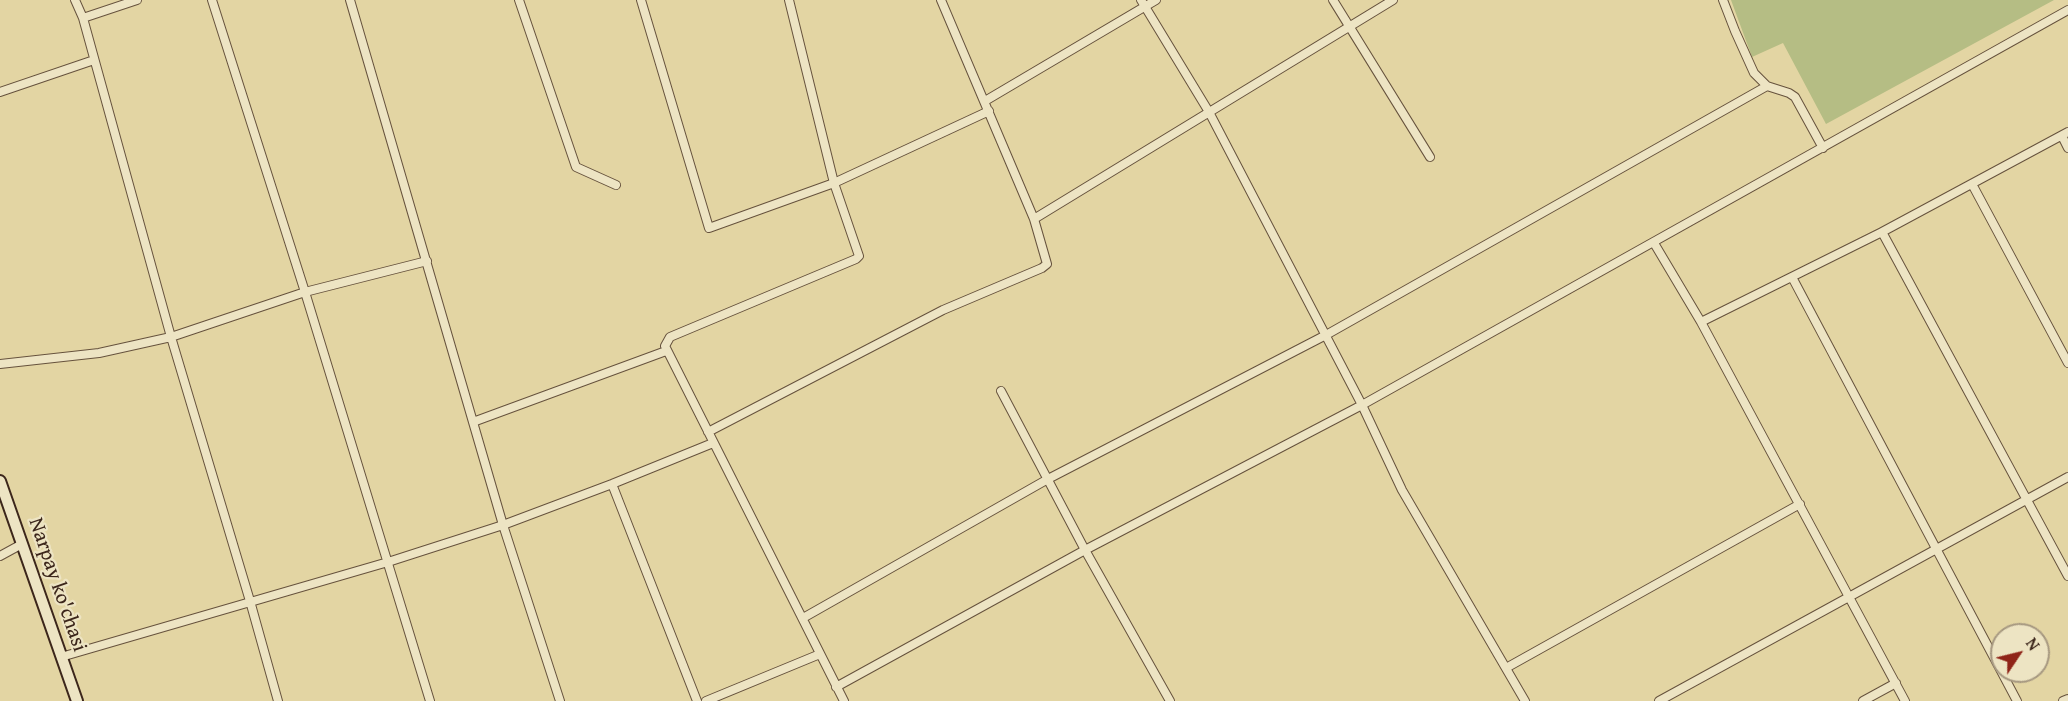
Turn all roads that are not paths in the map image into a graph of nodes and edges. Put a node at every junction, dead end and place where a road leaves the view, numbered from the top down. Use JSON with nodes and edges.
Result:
{"nodes":[{"id":1,"x":75,"y":0,"type":"edge"},
{"id":2,"x":137,"y":0,"type":"edge"},
{"id":3,"x":212,"y":0,"type":"edge"},
{"id":4,"x":350,"y":0,"type":"edge"},
{"id":5,"x":519,"y":0,"type":"edge"},
{"id":6,"x":642,"y":0,"type":"edge"},
{"id":7,"x":789,"y":0,"type":"edge"},
{"id":8,"x":941,"y":0,"type":"edge"},
{"id":9,"x":1156,"y":0,"type":"edge"},
{"id":10,"x":1334,"y":0,"type":"edge"},
{"id":11,"x":1393,"y":0,"type":"edge"},
{"id":12,"x":1724,"y":0,"type":"edge"},
{"id":13,"x":1143,"y":3,"type":"edge"},
{"id":14,"x":2068,"y":10,"type":"edge"},
{"id":15,"x":83,"y":18,"type":"junction"},
{"id":16,"x":1350,"y":27,"type":"junction"},
{"id":17,"x":94,"y":60,"type":"junction"},
{"id":18,"x":1767,"y":86,"type":"junction"},
{"id":19,"x":0,"y":92,"type":"edge"},
{"id":20,"x":985,"y":102,"type":"junction"},
{"id":21,"x":989,"y":111,"type":"junction"},
{"id":22,"x":1209,"y":112,"type":"junction"},
{"id":23,"x":2065,"y":134,"type":"edge"},
{"id":24,"x":1823,"y":148,"type":"junction"},
{"id":25,"x":2068,"y":148,"type":"edge"},
{"id":26,"x":1430,"y":157,"type":"dead end"},
{"id":27,"x":834,"y":183,"type":"junction"},
{"id":28,"x":1972,"y":184,"type":"junction"},
{"id":29,"x":616,"y":185,"type":"dead end"},
{"id":30,"x":1034,"y":219,"type":"junction"},
{"id":31,"x":1882,"y":232,"type":"junction"},
{"id":32,"x":1654,"y":243,"type":"junction"},
{"id":33,"x":427,"y":261,"type":"junction"},
{"id":34,"x":1792,"y":277,"type":"junction"},
{"id":35,"x":305,"y":292,"type":"junction"},
{"id":36,"x":1701,"y":322,"type":"junction"},
{"id":37,"x":1326,"y":335,"type":"junction"},
{"id":38,"x":171,"y":337,"type":"junction"},
{"id":39,"x":666,"y":351,"type":"junction"},
{"id":40,"x":2068,"y":363,"type":"edge"},
{"id":41,"x":0,"y":364,"type":"edge"},
{"id":42,"x":1002,"y":391,"type":"dead end"},
{"id":43,"x":1362,"y":405,"type":"junction"},
{"id":44,"x":473,"y":422,"type":"junction"},
{"id":45,"x":708,"y":432,"type":"junction"},
{"id":46,"x":713,"y":443,"type":"junction"},
{"id":47,"x":2068,"y":477,"type":"edge"},
{"id":48,"x":1048,"y":479,"type":"junction"},
{"id":49,"x":0,"y":481,"type":"edge"},
{"id":50,"x":612,"y":484,"type":"junction"},
{"id":51,"x":2026,"y":500,"type":"junction"},
{"id":52,"x":1800,"y":504,"type":"junction"},
{"id":53,"x":503,"y":525,"type":"junction"},
{"id":54,"x":22,"y":544,"type":"junction"},
{"id":55,"x":1937,"y":549,"type":"junction"},
{"id":56,"x":1085,"y":550,"type":"junction"},
{"id":57,"x":0,"y":556,"type":"edge"},
{"id":58,"x":388,"y":562,"type":"junction"},
{"id":59,"x":2068,"y":576,"type":"edge"},
{"id":60,"x":1850,"y":597,"type":"junction"},
{"id":61,"x":250,"y":601,"type":"junction"},
{"id":62,"x":803,"y":618,"type":"junction"},
{"id":63,"x":820,"y":654,"type":"junction"},
{"id":64,"x":62,"y":657,"type":"junction"},
{"id":65,"x":1506,"y":668,"type":"junction"},
{"id":66,"x":1896,"y":683,"type":"junction"},
{"id":67,"x":836,"y":687,"type":"junction"},
{"id":68,"x":2068,"y":699,"type":"edge"},
{"id":69,"x":77,"y":701,"type":"edge"},
{"id":70,"x":278,"y":701,"type":"edge"},
{"id":71,"x":430,"y":701,"type":"edge"},
{"id":72,"x":560,"y":701,"type":"edge"},
{"id":73,"x":697,"y":701,"type":"edge"},
{"id":74,"x":706,"y":701,"type":"edge"},
{"id":75,"x":844,"y":701,"type":"edge"},
{"id":76,"x":1170,"y":701,"type":"edge"},
{"id":77,"x":1525,"y":701,"type":"edge"},
{"id":78,"x":1659,"y":701,"type":"edge"},
{"id":79,"x":1863,"y":701,"type":"edge"},
{"id":80,"x":1905,"y":701,"type":"edge"},
{"id":81,"x":2017,"y":701,"type":"edge"},
{"id":82,"x":2063,"y":701,"type":"edge"}],
"edges":[{"from":1,"to":15,"type":"street"},
{"from":2,"to":15,"type":"street"},
{"from":3,"to":35,"type":"street"},
{"from":4,"to":33,"type":"street"},
{"from":5,"to":29,"type":"street"},
{"from":6,"to":27,"type":"street"},
{"from":7,"to":27,"type":"street"},
{"from":8,"to":20,"type":"street"},
{"from":9,"to":13,"type":"street"},
{"from":10,"to":16,"type":"street"},
{"from":11,"to":16,"type":"street"},
{"from":12,"to":18,"type":"street"},
{"from":13,"to":20,"type":"street"},
{"from":13,"to":22,"type":"street"},
{"from":14,"to":24,"type":"street"},
{"from":15,"to":17,"type":"street"},
{"from":16,"to":22,"type":"street"},
{"from":16,"to":26,"type":"street"},
{"from":17,"to":19,"type":"street"},
{"from":17,"to":38,"type":"street"},
{"from":18,"to":24,"type":"street"},
{"from":18,"to":37,"type":"street"},
{"from":20,"to":21,"type":"street"},
{"from":21,"to":27,"type":"street"},
{"from":21,"to":30,"type":"street"},
{"from":22,"to":30,"type":"street"},
{"from":22,"to":37,"type":"street"},
{"from":23,"to":25,"type":"street"},
{"from":23,"to":28,"type":"street"},
{"from":24,"to":32,"type":"street"},
{"from":27,"to":39,"type":"street"},
{"from":28,"to":31,"type":"street"},
{"from":28,"to":40,"type":"street"},
{"from":30,"to":45,"type":"street"},
{"from":31,"to":34,"type":"street"},
{"from":31,"to":51,"type":"street"},
{"from":32,"to":36,"type":"street"},
{"from":32,"to":43,"type":"street"},
{"from":33,"to":35,"type":"street"},
{"from":33,"to":44,"type":"street"},
{"from":34,"to":36,"type":"street"},
{"from":34,"to":55,"type":"street"},
{"from":35,"to":38,"type":"street"},
{"from":35,"to":58,"type":"street"},
{"from":36,"to":52,"type":"street"},
{"from":37,"to":43,"type":"street"},
{"from":37,"to":48,"type":"street"},
{"from":38,"to":41,"type":"street"},
{"from":38,"to":61,"type":"street"},
{"from":39,"to":44,"type":"street"},
{"from":39,"to":45,"type":"street"},
{"from":42,"to":48,"type":"street"},
{"from":43,"to":56,"type":"street"},
{"from":43,"to":65,"type":"street"},
{"from":44,"to":53,"type":"street"},
{"from":45,"to":46,"type":"street"},
{"from":46,"to":50,"type":"street"},
{"from":46,"to":62,"type":"street"},
{"from":47,"to":51,"type":"street"},
{"from":48,"to":56,"type":"street"},
{"from":48,"to":62,"type":"street"},
{"from":49,"to":54,"type":"main road","name":"Narpay ko'chasi"},
{"from":50,"to":53,"type":"street"},
{"from":50,"to":73,"type":"street"},
{"from":51,"to":55,"type":"street"},
{"from":51,"to":59,"type":"street"},
{"from":52,"to":60,"type":"street"},
{"from":52,"to":65,"type":"street"},
{"from":53,"to":58,"type":"street"},
{"from":53,"to":72,"type":"street"},
{"from":54,"to":57,"type":"street"},
{"from":54,"to":64,"type":"main road","name":"Narpay ko'chasi"},
{"from":55,"to":60,"type":"street"},
{"from":55,"to":81,"type":"street"},
{"from":56,"to":67,"type":"street"},
{"from":56,"to":76,"type":"street"},
{"from":58,"to":61,"type":"street"},
{"from":58,"to":71,"type":"street"},
{"from":60,"to":66,"type":"street"},
{"from":60,"to":78,"type":"street"},
{"from":61,"to":64,"type":"street"},
{"from":61,"to":70,"type":"street"},
{"from":62,"to":63,"type":"street"},
{"from":63,"to":67,"type":"street"},
{"from":63,"to":74,"type":"street"},
{"from":64,"to":69,"type":"main road","name":"Narpay ko'chasi"},
{"from":65,"to":77,"type":"street"},
{"from":66,"to":79,"type":"street"},
{"from":66,"to":80,"type":"street"},
{"from":67,"to":75,"type":"street"},
{"from":68,"to":82,"type":"street"}]}
